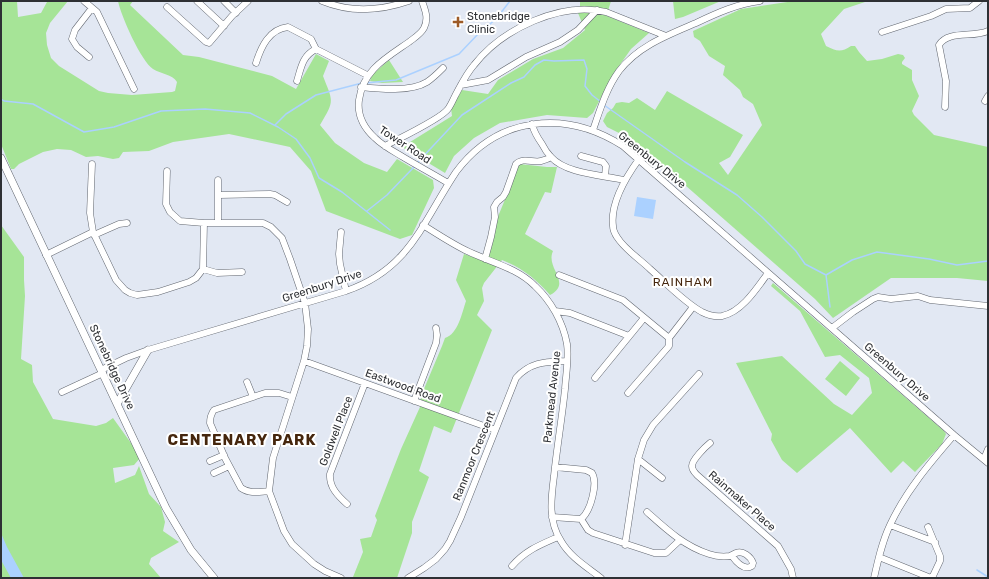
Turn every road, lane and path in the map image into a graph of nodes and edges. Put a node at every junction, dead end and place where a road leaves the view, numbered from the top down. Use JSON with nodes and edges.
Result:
{"nodes":[{"id":1,"x":84,"y":1,"type":"edge"},
{"id":2,"x":197,"y":1,"type":"edge"},
{"id":3,"x":224,"y":1,"type":"edge"},
{"id":4,"x":248,"y":1,"type":"edge"},
{"id":5,"x":322,"y":1,"type":"edge"},
{"id":6,"x":409,"y":1,"type":"edge"},
{"id":7,"x":422,"y":1,"type":"edge"},
{"id":8,"x":760,"y":1,"type":"edge"},
{"id":9,"x":980,"y":1,"type":"edge"},
{"id":10,"x":750,"y":2,"type":"edge"},
{"id":11,"x":167,"y":7,"type":"dead end"},
{"id":12,"x":92,"y":8,"type":"junction"},
{"id":13,"x":597,"y":10,"type":"junction"},
{"id":14,"x":236,"y":13,"type":"junction"},
{"id":15,"x":224,"y":26,"type":"junction"},
{"id":16,"x":988,"y":31,"type":"edge"},
{"id":17,"x":882,"y":32,"type":"dead end"},
{"id":18,"x":666,"y":36,"type":"junction"},
{"id":19,"x":316,"y":49,"type":"junction"},
{"id":20,"x":89,"y":57,"type":"dead end"},
{"id":21,"x":256,"y":63,"type":"dead end"},
{"id":22,"x":443,"y":68,"type":"dead end"},
{"id":23,"x":367,"y":75,"type":"junction"},
{"id":24,"x":297,"y":81,"type":"dead end"},
{"id":25,"x":461,"y":85,"type":"junction"},
{"id":26,"x":362,"y":87,"type":"junction"},
{"id":27,"x":134,"y":88,"type":"dead end"},
{"id":28,"x":945,"y":107,"type":"dead end"},
{"id":29,"x":532,"y":124,"type":"junction"},
{"id":30,"x":593,"y":130,"type":"junction"},
{"id":31,"x":386,"y":146,"type":"junction"},
{"id":32,"x":581,"y":156,"type":"dead end"},
{"id":33,"x":551,"y":157,"type":"junction"},
{"id":34,"x":1,"y":158,"type":"edge"},
{"id":35,"x":639,"y":159,"type":"junction"},
{"id":36,"x":92,"y":164,"type":"dead end"},
{"id":37,"x":167,"y":171,"type":"dead end"},
{"id":38,"x":605,"y":176,"type":"junction"},
{"id":39,"x":218,"y":180,"type":"dead end"},
{"id":40,"x":624,"y":180,"type":"junction"},
{"id":41,"x":448,"y":183,"type":"junction"},
{"id":42,"x":219,"y":194,"type":"junction"},
{"id":43,"x":287,"y":202,"type":"dead end"},
{"id":44,"x":127,"y":223,"type":"dead end"},
{"id":45,"x":204,"y":223,"type":"junction"},
{"id":46,"x":218,"y":223,"type":"junction"},
{"id":47,"x":423,"y":226,"type":"junction"},
{"id":48,"x":341,"y":232,"type":"dead end"},
{"id":49,"x":94,"y":234,"type":"junction"},
{"id":50,"x":46,"y":255,"type":"junction"},
{"id":51,"x":485,"y":259,"type":"junction"},
{"id":52,"x":203,"y":269,"type":"junction"},
{"id":53,"x":242,"y":272,"type":"dead end"},
{"id":54,"x":768,"y":273,"type":"junction"},
{"id":55,"x":559,"y":275,"type":"dead end"},
{"id":56,"x":346,"y":291,"type":"junction"},
{"id":57,"x":305,"y":303,"type":"junction"},
{"id":58,"x":988,"y":306,"type":"edge"},
{"id":59,"x":694,"y":307,"type":"junction"},
{"id":60,"x":555,"y":311,"type":"junction"},
{"id":61,"x":644,"y":318,"type":"junction"},
{"id":62,"x":436,"y":328,"type":"dead end"},
{"id":63,"x":832,"y":328,"type":"junction"},
{"id":64,"x":629,"y":336,"type":"junction"},
{"id":65,"x":669,"y":338,"type":"junction"},
{"id":66,"x":148,"y":350,"type":"junction"},
{"id":67,"x":304,"y":361,"type":"junction"},
{"id":68,"x":567,"y":361,"type":"junction"},
{"id":69,"x":102,"y":371,"type":"junction"},
{"id":70,"x":699,"y":374,"type":"dead end"},
{"id":71,"x":595,"y":378,"type":"dead end"},
{"id":72,"x":247,"y":382,"type":"dead end"},
{"id":73,"x":365,"y":383,"type":"junction"},
{"id":74,"x":62,"y":392,"type":"dead end"},
{"id":75,"x":628,"y":393,"type":"dead end"},
{"id":76,"x":292,"y":396,"type":"junction"},
{"id":77,"x":252,"y":397,"type":"junction"},
{"id":78,"x":414,"y":401,"type":"junction"},
{"id":79,"x":117,"y":404,"type":"junction"},
{"id":80,"x":496,"y":430,"type":"junction"},
{"id":81,"x":954,"y":435,"type":"junction"},
{"id":82,"x":710,"y":442,"type":"dead end"},
{"id":83,"x":988,"y":449,"type":"edge"},
{"id":84,"x":224,"y":455,"type":"junction"},
{"id":85,"x":638,"y":460,"type":"junction"},
{"id":86,"x":210,"y":461,"type":"dead end"},
{"id":87,"x":986,"y":461,"type":"edge"},
{"id":88,"x":229,"y":466,"type":"junction"},
{"id":89,"x":555,"y":466,"type":"junction"},
{"id":90,"x":214,"y":473,"type":"dead end"},
{"id":91,"x":662,"y":478,"type":"dead end"},
{"id":92,"x":269,"y":491,"type":"junction"},
{"id":93,"x":347,"y":504,"type":"dead end"},
{"id":94,"x":646,"y":512,"type":"dead end"},
{"id":95,"x":552,"y":517,"type":"junction"},
{"id":96,"x":582,"y":519,"type":"junction"},
{"id":97,"x":890,"y":525,"type":"junction"},
{"id":98,"x":928,"y":526,"type":"dead end"},
{"id":99,"x":558,"y":536,"type":"junction"},
{"id":100,"x":680,"y":540,"type":"junction"},
{"id":101,"x":935,"y":542,"type":"junction"},
{"id":102,"x":625,"y":545,"type":"junction"},
{"id":103,"x":732,"y":556,"type":"dead end"},
{"id":104,"x":879,"y":557,"type":"junction"},
{"id":105,"x":512,"y":566,"type":"dead end"},
{"id":106,"x":214,"y":578,"type":"edge"},
{"id":107,"x":341,"y":578,"type":"edge"},
{"id":108,"x":408,"y":578,"type":"edge"},
{"id":109,"x":601,"y":578,"type":"edge"},
{"id":110,"x":793,"y":578,"type":"edge"},
{"id":111,"x":874,"y":578,"type":"edge"},
{"id":112,"x":931,"y":578,"type":"edge"}],
"edges":[{"from":1,"to":12,"type":"street"},
{"from":2,"to":15,"type":"street"},
{"from":3,"to":14,"type":"street"},
{"from":4,"to":14,"type":"street"},
{"from":5,"to":6,"type":"street"},
{"from":7,"to":23,"type":"street","name":"Tower Road"},
{"from":8,"to":10,"type":"street"},
{"from":9,"to":17,"type":"street"},
{"from":10,"to":18,"type":"street"},
{"from":11,"to":15,"type":"street"},
{"from":12,"to":20,"type":"street"},
{"from":12,"to":27,"type":"street"},
{"from":13,"to":18,"type":"street"},
{"from":13,"to":25,"type":"street"},
{"from":13,"to":25,"type":"street"},
{"from":14,"to":15,"type":"street"},
{"from":16,"to":28,"type":"street"},
{"from":18,"to":30,"type":"street"},
{"from":19,"to":21,"type":"street"},
{"from":19,"to":23,"type":"street"},
{"from":19,"to":24,"type":"street"},
{"from":22,"to":26,"type":"street"},
{"from":23,"to":26,"type":"street","name":"Tower Road"},
{"from":25,"to":31,"type":"street"},
{"from":26,"to":31,"type":"street","name":"Tower Road"},
{"from":29,"to":30,"type":"street","name":"Greenbury Drive"},
{"from":29,"to":33,"type":"street"},
{"from":29,"to":41,"type":"street","name":"Greenbury Drive"},
{"from":30,"to":35,"type":"street","name":"Greenbury Drive"},
{"from":31,"to":41,"type":"street","name":"Tower Road"},
{"from":32,"to":38,"type":"street"},
{"from":33,"to":38,"type":"street"},
{"from":33,"to":51,"type":"street"},
{"from":34,"to":50,"type":"street","name":"Stonebridge Drive"},
{"from":35,"to":40,"type":"street"},
{"from":35,"to":54,"type":"street","name":"Greenbury Drive"},
{"from":36,"to":49,"type":"street"},
{"from":37,"to":45,"type":"street"},
{"from":38,"to":40,"type":"street"},
{"from":39,"to":42,"type":"street"},
{"from":40,"to":59,"type":"street"},
{"from":41,"to":47,"type":"street","name":"Greenbury Drive"},
{"from":42,"to":43,"type":"street"},
{"from":42,"to":46,"type":"street"},
{"from":44,"to":49,"type":"street"},
{"from":45,"to":46,"type":"street"},
{"from":45,"to":52,"type":"street"},
{"from":46,"to":57,"type":"street"},
{"from":47,"to":51,"type":"street","name":"Parkmead Avenue"},
{"from":47,"to":56,"type":"street","name":"Greenbury Drive"},
{"from":48,"to":56,"type":"street"},
{"from":49,"to":50,"type":"street"},
{"from":49,"to":52,"type":"street"},
{"from":50,"to":69,"type":"street","name":"Stonebridge Drive"},
{"from":51,"to":60,"type":"street","name":"Parkmead Avenue"},
{"from":52,"to":53,"type":"street"},
{"from":54,"to":59,"type":"street"},
{"from":54,"to":63,"type":"street","name":"Greenbury Drive"},
{"from":55,"to":61,"type":"street"},
{"from":56,"to":57,"type":"street","name":"Greenbury Drive"},
{"from":57,"to":66,"type":"street","name":"Greenbury Drive"},
{"from":57,"to":67,"type":"street"},
{"from":58,"to":63,"type":"street"},
{"from":59,"to":65,"type":"street"},
{"from":60,"to":64,"type":"street"},
{"from":60,"to":68,"type":"street","name":"Parkmead Avenue"},
{"from":61,"to":64,"type":"street"},
{"from":61,"to":65,"type":"street"},
{"from":62,"to":78,"type":"street"},
{"from":63,"to":81,"type":"street","name":"Greenbury Drive"},
{"from":64,"to":71,"type":"street"},
{"from":65,"to":75,"type":"street"},
{"from":66,"to":69,"type":"street","name":"Greenbury Drive"},
{"from":66,"to":79,"type":"street"},
{"from":67,"to":73,"type":"street","name":"Eastwood Road"},
{"from":67,"to":76,"type":"street"},
{"from":68,"to":80,"type":"street","name":"Ranmoor Crescent"},
{"from":68,"to":89,"type":"street","name":"Parkmead Avenue"},
{"from":69,"to":74,"type":"street","name":"Greenbury Drive"},
{"from":69,"to":79,"type":"street","name":"Stonebridge Drive"},
{"from":70,"to":85,"type":"street"},
{"from":72,"to":77,"type":"street"},
{"from":73,"to":78,"type":"street","name":"Eastwood Road"},
{"from":73,"to":93,"type":"street","name":"Goldwell Place"},
{"from":76,"to":77,"type":"street"},
{"from":76,"to":92,"type":"street"},
{"from":77,"to":84,"type":"street"},
{"from":78,"to":80,"type":"street","name":"Eastwood Road"},
{"from":79,"to":106,"type":"street","name":"Stonebridge Drive"},
{"from":80,"to":108,"type":"street","name":"Ranmoor Crescent"},
{"from":81,"to":87,"type":"street","name":"Greenbury Drive"},
{"from":81,"to":97,"type":"street"},
{"from":82,"to":110,"type":"street","name":"Rainmaker Place"},
{"from":83,"to":87,"type":"street"},
{"from":84,"to":86,"type":"street"},
{"from":84,"to":88,"type":"street"},
{"from":85,"to":91,"type":"street"},
{"from":85,"to":102,"type":"street"},
{"from":88,"to":90,"type":"street"},
{"from":88,"to":92,"type":"street"},
{"from":89,"to":95,"type":"street","name":"Parkmead Avenue"},
{"from":89,"to":96,"type":"street"},
{"from":92,"to":107,"type":"street"},
{"from":94,"to":100,"type":"street"},
{"from":95,"to":96,"type":"street"},
{"from":95,"to":99,"type":"street","name":"Parkmead Avenue"},
{"from":96,"to":102,"type":"street"},
{"from":97,"to":101,"type":"street"},
{"from":97,"to":104,"type":"street"},
{"from":98,"to":101,"type":"street"},
{"from":99,"to":105,"type":"street"},
{"from":99,"to":109,"type":"street","name":"Parkmead Avenue"},
{"from":100,"to":102,"type":"street"},
{"from":100,"to":103,"type":"street"},
{"from":101,"to":112,"type":"street"},
{"from":104,"to":111,"type":"street"},
{"from":104,"to":112,"type":"street"}]}
